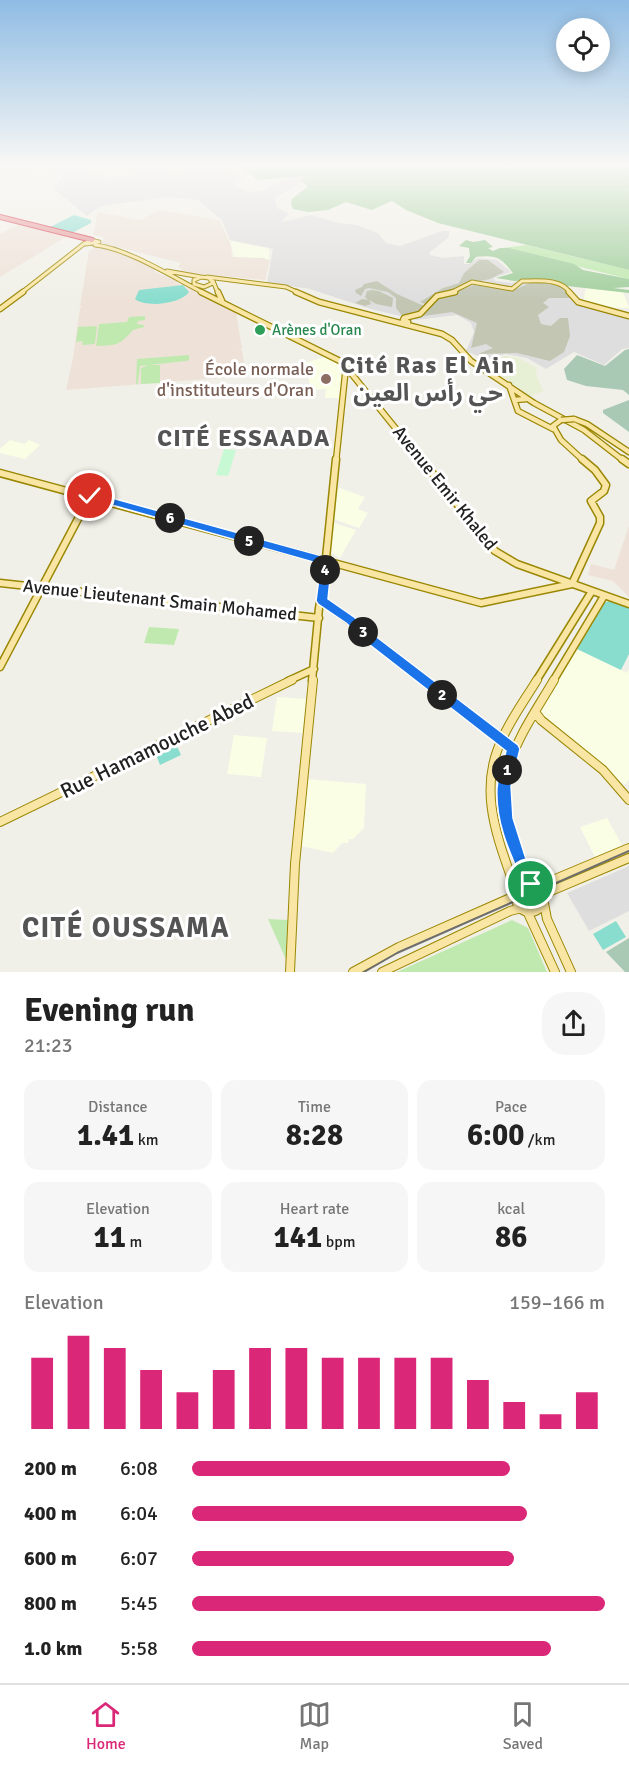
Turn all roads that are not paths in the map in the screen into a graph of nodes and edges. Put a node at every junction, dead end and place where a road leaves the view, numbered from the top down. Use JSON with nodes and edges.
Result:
{"nodes":[{"id":1,"x":0,"y":216,"type":"edge"},
{"id":2,"x":81,"y":239,"type":"junction"},
{"id":3,"x":92,"y":240,"type":"junction"},
{"id":4,"x":91,"y":244,"type":"junction"},
{"id":5,"x":81,"y":248,"type":"joint"},
{"id":6,"x":207,"y":277,"type":"junction"},
{"id":7,"x":201,"y":278,"type":"junction"},
{"id":8,"x":234,"y":279,"type":"junction"},
{"id":9,"x":215,"y":283,"type":"junction"},
{"id":10,"x":195,"y":286,"type":"junction"},
{"id":11,"x":223,"y":302,"type":"junction"},
{"id":12,"x":0,"y":309,"type":"edge"},
{"id":13,"x":629,"y":316,"type":"edge"},
{"id":14,"x":425,"y":329,"type":"junction"},
{"id":15,"x":346,"y":366,"type":"junction"},
{"id":16,"x":508,"y":384,"type":"junction"},
{"id":17,"x":514,"y":400,"type":"junction"},
{"id":18,"x":530,"y":400,"type":"junction"},
{"id":19,"x":553,"y":429,"type":"junction"},
{"id":20,"x":629,"y":452,"type":"edge"},
{"id":21,"x":627,"y":463,"type":"edge"},
{"id":22,"x":0,"y":473,"type":"edge"},
{"id":23,"x":90,"y":496,"type":"junction"},
{"id":24,"x":326,"y":563,"type":"junction"},
{"id":25,"x":0,"y":583,"type":"edge"},
{"id":26,"x":572,"y":584,"type":"junction"},
{"id":27,"x":40,"y":588,"type":"junction"},
{"id":28,"x":592,"y":591,"type":"junction"},
{"id":29,"x":604,"y":596,"type":"junction"},
{"id":30,"x":322,"y":601,"type":"junction"},
{"id":31,"x":629,"y":604,"type":"edge"},
{"id":32,"x":319,"y":618,"type":"junction"},
{"id":33,"x":0,"y":667,"type":"edge"},
{"id":34,"x":314,"y":669,"type":"junction"},
{"id":35,"x":536,"y":684,"type":"junction"},
{"id":36,"x":547,"y":691,"type":"junction"},
{"id":37,"x":534,"y":714,"type":"junction"},
{"id":38,"x":542,"y":720,"type":"joint"},
{"id":39,"x":500,"y":738,"type":"junction"},
{"id":40,"x":513,"y":749,"type":"junction"},
{"id":41,"x":628,"y":797,"type":"edge"},
{"id":42,"x":0,"y":822,"type":"edge"},
{"id":43,"x":629,"y":848,"type":"edge"},
{"id":44,"x":629,"y":858,"type":"edge"},
{"id":45,"x":535,"y":886,"type":"junction"},
{"id":46,"x":516,"y":895,"type":"junction"},
{"id":47,"x":543,"y":899,"type":"junction"},
{"id":48,"x":525,"y":910,"type":"junction"},
{"id":49,"x":292,"y":912,"type":"joint"},
{"id":50,"x":290,"y":972,"type":"edge"},
{"id":51,"x":353,"y":972,"type":"edge"},
{"id":52,"x":382,"y":972,"type":"edge"},
{"id":53,"x":555,"y":972,"type":"edge"},
{"id":54,"x":571,"y":972,"type":"edge"}],
"edges":[{"from":1,"to":2,"type":"highway"},
{"from":2,"to":3,"type":"highway"},
{"from":2,"to":4,"type":"highway"},
{"from":3,"to":4,"type":"main road"},
{"from":3,"to":4,"type":"main road"},
{"from":4,"to":5,"type":"main road"},
{"from":4,"to":7,"type":"main road"},
{"from":4,"to":10,"type":"main road"},
{"from":5,"to":12,"type":"main road"},
{"from":6,"to":7,"type":"main road"},
{"from":6,"to":8,"type":"main road"},
{"from":6,"to":9,"type":"main road"},
{"from":7,"to":10,"type":"main road"},
{"from":8,"to":9,"type":"main road"},
{"from":8,"to":14,"type":"main road"},
{"from":9,"to":10,"type":"main road"},
{"from":9,"to":11,"type":"main road"},
{"from":10,"to":11,"type":"main road","name":"Avenue Emir Khaled"},
{"from":11,"to":15,"type":"main road","name":"Avenue Emir Khaled"},
{"from":13,"to":14,"type":"main road"},
{"from":14,"to":16,"type":"main road"},
{"from":15,"to":24,"type":"main road"},
{"from":15,"to":26,"type":"main road","name":"Avenue Emir Khaled"},
{"from":16,"to":17,"type":"main road"},
{"from":16,"to":18,"type":"main road"},
{"from":17,"to":18,"type":"main road"},
{"from":17,"to":19,"type":"main road"},
{"from":18,"to":21,"type":"main road"},
{"from":19,"to":20,"type":"main road","bridge":true},
{"from":19,"to":26,"type":"main road"},
{"from":22,"to":23,"type":"main road"},
{"from":23,"to":24,"type":"main road"},
{"from":23,"to":27,"type":"main road"},
{"from":24,"to":26,"type":"main road"},
{"from":24,"to":30,"type":"main road"},
{"from":25,"to":27,"type":"main road","name":"Avenue Lieutenant Smain Mohamed"},
{"from":26,"to":28,"type":"main road","name":"Avenue Emir Khaled"},
{"from":27,"to":32,"type":"main road","name":"Avenue Lieutenant Smain Mohamed"},
{"from":27,"to":33,"type":"main road"},
{"from":28,"to":29,"type":"main road","name":"Avenue Emir Khaled"},
{"from":28,"to":35,"type":"main road"},
{"from":29,"to":31,"type":"main road","name":"Avenue Emir Khaled"},
{"from":29,"to":36,"type":"main road"},
{"from":30,"to":32,"type":"main road"},
{"from":30,"to":39,"type":"main road"},
{"from":32,"to":34,"type":"main road"},
{"from":34,"to":42,"type":"main road","name":"Rue Hamamouche Abed"},
{"from":34,"to":49,"type":"main road"},
{"from":35,"to":36,"type":"main road"},
{"from":35,"to":39,"type":"main road"},
{"from":36,"to":37,"type":"main road"},
{"from":37,"to":38,"type":"main road"},
{"from":37,"to":40,"type":"main road"},
{"from":38,"to":41,"type":"main road"},
{"from":39,"to":40,"type":"main road"},
{"from":39,"to":46,"type":"main road"},
{"from":40,"to":45,"type":"main road"},
{"from":43,"to":45,"type":"main road"},
{"from":44,"to":47,"type":"main road"},
{"from":45,"to":46,"type":"main road"},
{"from":45,"to":47,"type":"main road"},
{"from":46,"to":48,"type":"main road"},
{"from":46,"to":51,"type":"main road"},
{"from":47,"to":48,"type":"main road"},
{"from":47,"to":54,"type":"main road"},
{"from":48,"to":52,"type":"main road"},
{"from":48,"to":53,"type":"main road"},
{"from":49,"to":50,"type":"main road"}]}
